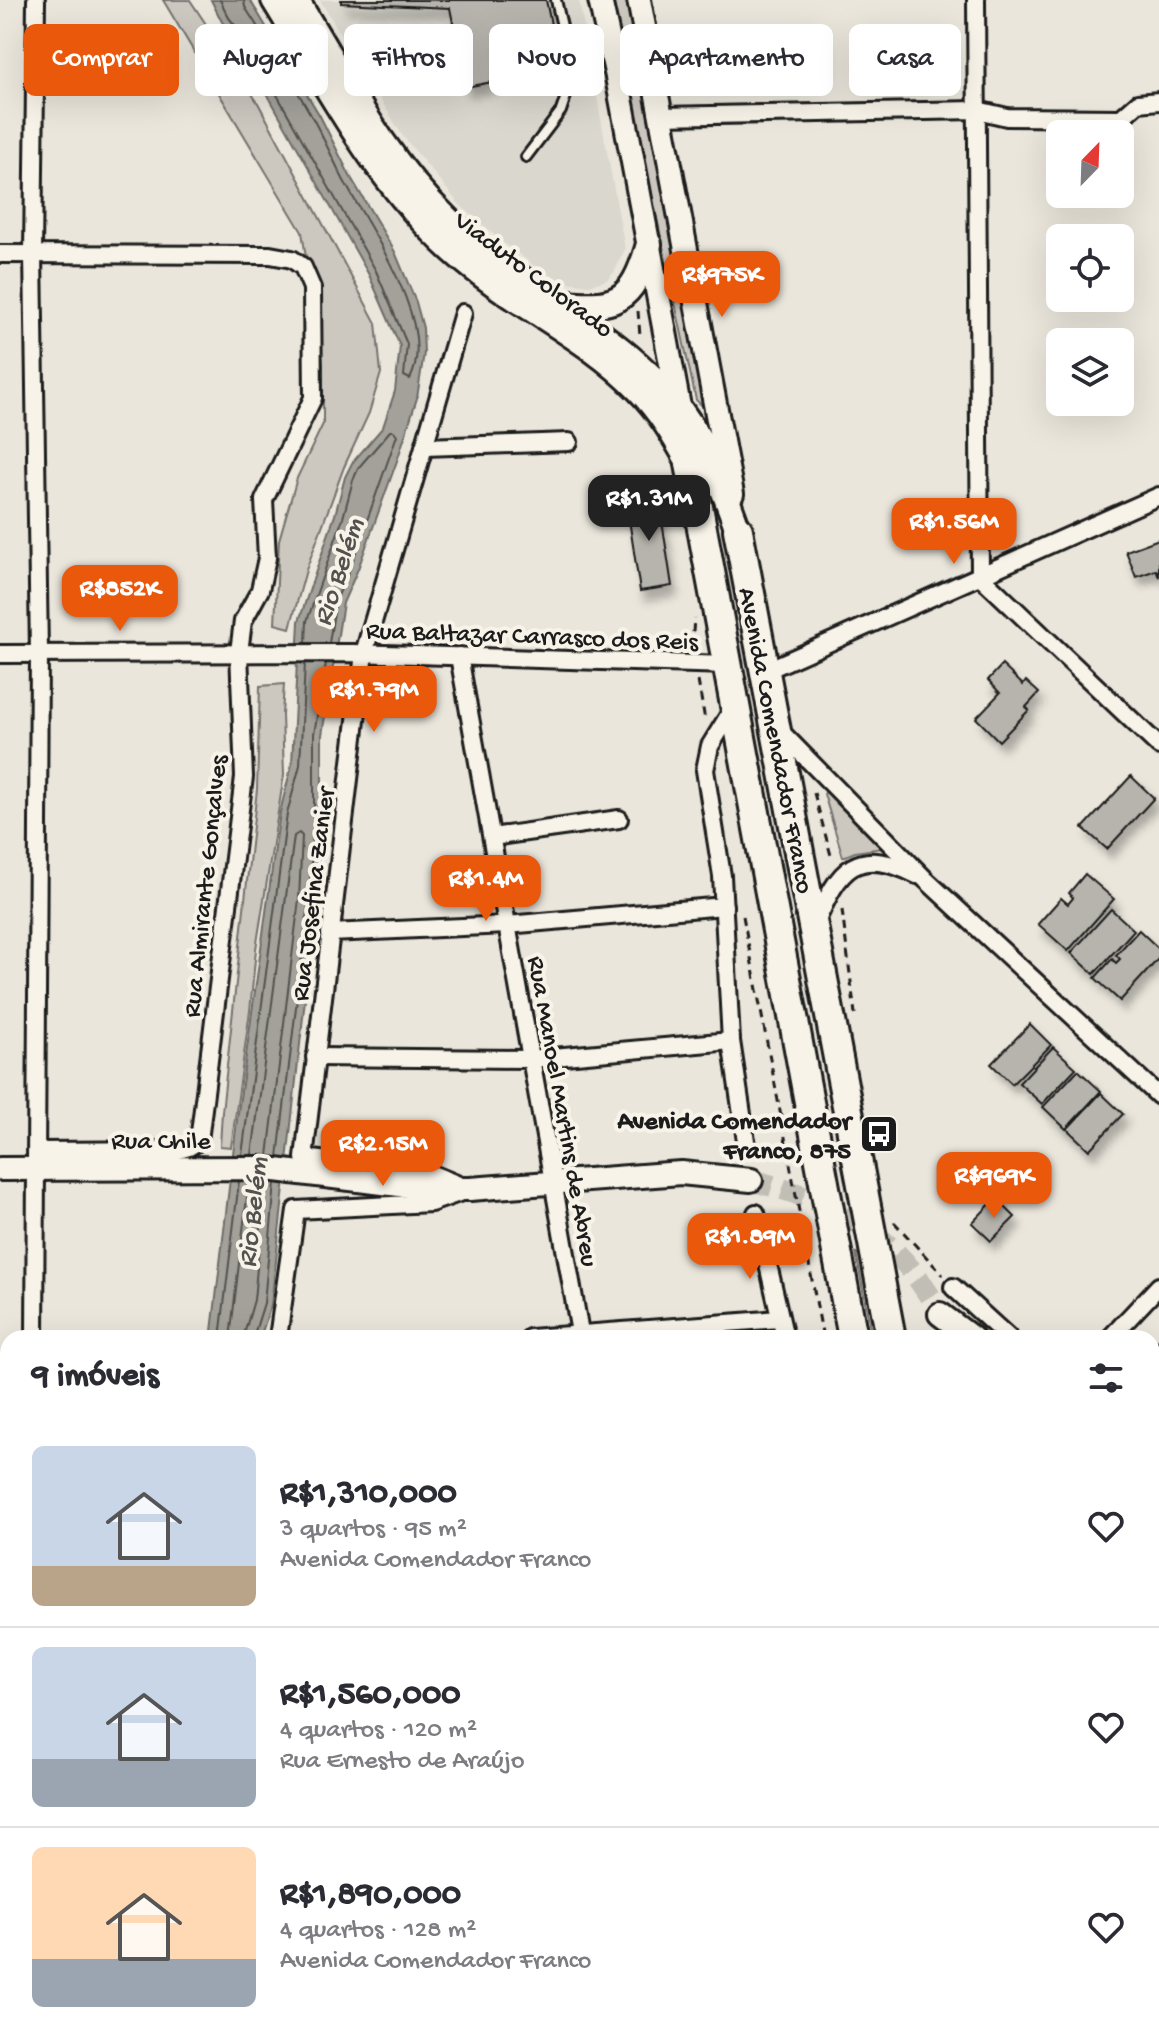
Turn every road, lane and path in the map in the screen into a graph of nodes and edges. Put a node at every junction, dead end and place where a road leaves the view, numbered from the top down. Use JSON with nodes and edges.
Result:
{"nodes":[{"id":1,"x":36,"y":0,"type":"edge"},
{"id":2,"x":274,"y":0,"type":"edge"},
{"id":3,"x":296,"y":0,"type":"edge"},
{"id":4,"x":556,"y":0,"type":"edge"},
{"id":5,"x":600,"y":0,"type":"edge"},
{"id":6,"x":639,"y":0,"type":"edge"},
{"id":7,"x":976,"y":0,"type":"edge"},
{"id":8,"x":1159,"y":101,"type":"edge"},
{"id":9,"x":977,"y":110,"type":"junction"},
{"id":10,"x":661,"y":116,"type":"junction"},
{"id":11,"x":526,"y":157,"type":"dead end"},
{"id":12,"x":649,"y":244,"type":"junction"},
{"id":13,"x":0,"y":254,"type":"edge"},
{"id":14,"x":33,"y":254,"type":"junction"},
{"id":15,"x":551,"y":301,"type":"junction"},
{"id":16,"x":638,"y":311,"type":"dead end"},
{"id":17,"x":463,"y":313,"type":"dead end"},
{"id":18,"x":640,"y":338,"type":"dead end"},
{"id":19,"x":679,"y":408,"type":"junction"},
{"id":20,"x":569,"y":442,"type":"dead end"},
{"id":21,"x":424,"y":447,"type":"junction"},
{"id":22,"x":690,"y":464,"type":"junction"},
{"id":23,"x":1159,"y":496,"type":"edge"},
{"id":24,"x":738,"y":530,"type":"junction"},
{"id":25,"x":980,"y":576,"type":"junction"},
{"id":26,"x":694,"y":619,"type":"dead end"},
{"id":27,"x":691,"y":636,"type":"dead end"},
{"id":28,"x":239,"y":652,"type":"junction"},
{"id":29,"x":39,"y":653,"type":"junction"},
{"id":30,"x":358,"y":653,"type":"junction"},
{"id":31,"x":0,"y":654,"type":"edge"},
{"id":32,"x":459,"y":656,"type":"junction"},
{"id":33,"x":727,"y":665,"type":"junction"},
{"id":34,"x":765,"y":671,"type":"junction"},
{"id":35,"x":735,"y":706,"type":"junction"},
{"id":36,"x":775,"y":726,"type":"junction"},
{"id":37,"x":1159,"y":746,"type":"edge"},
{"id":38,"x":814,"y":789,"type":"dead end"},
{"id":39,"x":619,"y":819,"type":"dead end"},
{"id":40,"x":492,"y":837,"type":"junction"},
{"id":41,"x":832,"y":860,"type":"dead end"},
{"id":42,"x":925,"y":879,"type":"junction"},
{"id":43,"x":724,"y":906,"type":"junction"},
{"id":44,"x":842,"y":908,"type":"dead end"},
{"id":45,"x":507,"y":925,"type":"junction"},
{"id":46,"x":814,"y":928,"type":"junction"},
{"id":47,"x":330,"y":933,"type":"junction"},
{"id":48,"x":855,"y":1015,"type":"dead end"},
{"id":49,"x":731,"y":1041,"type":"junction"},
{"id":50,"x":315,"y":1057,"type":"junction"},
{"id":51,"x":531,"y":1059,"type":"junction"},
{"id":52,"x":1159,"y":1096,"type":"edge"},
{"id":53,"x":785,"y":1126,"type":"dead end"},
{"id":54,"x":746,"y":1141,"type":"dead end"},
{"id":55,"x":36,"y":1160,"type":"junction"},
{"id":56,"x":0,"y":1169,"type":"edge"},
{"id":57,"x":751,"y":1180,"type":"tunnel mouth"},
{"id":58,"x":553,"y":1182,"type":"junction"},
{"id":59,"x":470,"y":1189,"type":"junction"},
{"id":60,"x":756,"y":1213,"type":"dead end"},
{"id":61,"x":893,"y":1221,"type":"dead end"},
{"id":62,"x":1159,"y":1286,"type":"edge"},
{"id":63,"x":953,"y":1287,"type":"joint"},
{"id":64,"x":779,"y":1319,"type":"junction"},
{"id":65,"x":35,"y":1330,"type":"edge"},
{"id":66,"x":279,"y":1330,"type":"edge"},
{"id":67,"x":580,"y":1330,"type":"edge"},
{"id":68,"x":651,"y":1330,"type":"edge"},
{"id":69,"x":782,"y":1330,"type":"edge"},
{"id":70,"x":822,"y":1330,"type":"edge"},
{"id":71,"x":852,"y":1330,"type":"edge"},
{"id":72,"x":889,"y":1330,"type":"edge"},
{"id":73,"x":947,"y":1330,"type":"edge"},
{"id":74,"x":961,"y":1330,"type":"edge"},
{"id":75,"x":1000,"y":1330,"type":"edge"},
{"id":76,"x":1118,"y":1330,"type":"edge"}],
"edges":[{"from":1,"to":14,"type":"street"},
{"from":2,"to":22,"type":"main road","name":"Viaduto Colorado"},
{"from":3,"to":15,"type":"main road","name":"Viaduto Colorado"},
{"from":4,"to":11,"type":"lane"},
{"from":5,"to":12,"type":"main road","name":"Avenida Comendador Franco"},
{"from":6,"to":10,"type":"main road","name":"Avenida Comendador Franco"},
{"from":7,"to":9,"type":"street"},
{"from":8,"to":9,"type":"street"},
{"from":9,"to":10,"type":"street"},
{"from":9,"to":25,"type":"street"},
{"from":10,"to":24,"type":"main road","name":"Avenida Comendador Franco"},
{"from":12,"to":15,"type":"main road"},
{"from":12,"to":19,"type":"main road","name":"Avenida Comendador Franco"},
{"from":13,"to":14,"type":"street","name":"Rua Almirante Gonçalves"},
{"from":14,"to":28,"type":"street","name":"Rua Almirante Gonçalves"},
{"from":14,"to":29,"type":"street"},
{"from":15,"to":19,"type":"main road","name":"Viaduto Colorado"},
{"from":16,"to":18,"type":"path"},
{"from":17,"to":21,"type":"street","name":"Rua Josefina Zanier"},
{"from":19,"to":22,"type":"main road","name":"Avenida Comendador Franco"},
{"from":19,"to":24,"type":"main road","name":"Viaduto Colorado"},
{"from":20,"to":21,"type":"street"},
{"from":21,"to":30,"type":"street","name":"Rua Josefina Zanier"},
{"from":22,"to":33,"type":"highway","name":"Avenida Comendador Franco"},
{"from":23,"to":25,"type":"street"},
{"from":24,"to":34,"type":"highway","name":"Avenida Comendador Franco"},
{"from":25,"to":34,"type":"street"},
{"from":25,"to":37,"type":"street"},
{"from":26,"to":27,"type":"path"},
{"from":28,"to":29,"type":"street","name":"Rua Baltazar Carrasco dos Reis"},
{"from":28,"to":30,"type":"street","name":"Rua Baltazar Carrasco dos Reis"},
{"from":28,"to":55,"type":"street","name":"Rua Almirante Gonçalves"},
{"from":29,"to":31,"type":"street","name":"Rua Baltazar Carrasco dos Reis"},
{"from":29,"to":55,"type":"street"},
{"from":30,"to":32,"type":"street","name":"Rua Baltazar Carrasco dos Reis"},
{"from":30,"to":47,"type":"street","name":"Rua Josefina Zanier"},
{"from":32,"to":33,"type":"street","name":"Rua Baltazar Carrasco dos Reis"},
{"from":32,"to":40,"type":"street","name":"Rua Manoel Martins de Abreu"},
{"from":33,"to":35,"type":"highway","name":"Avenida Comendador Franco"},
{"from":34,"to":36,"type":"highway","name":"Avenida Comendador Franco"},
{"from":35,"to":43,"type":"street","name":"Avenida Comendador Franco"},
{"from":35,"to":71,"type":"highway","name":"Avenida Comendador Franco"},
{"from":36,"to":42,"type":"street"},
{"from":36,"to":46,"type":"highway","name":"Avenida Comendador Franco"},
{"from":38,"to":41,"type":"path"},
{"from":39,"to":40,"type":"street"},
{"from":40,"to":45,"type":"street","name":"Rua Manoel Martins de Abreu"},
{"from":42,"to":46,"type":"street"},
{"from":42,"to":52,"type":"street"},
{"from":43,"to":45,"type":"street"},
{"from":43,"to":49,"type":"street","name":"Avenida Comendador Franco"},
{"from":44,"to":48,"type":"path"},
{"from":45,"to":47,"type":"street"},
{"from":45,"to":51,"type":"street","name":"Rua Manoel Martins de Abreu"},
{"from":46,"to":72,"type":"highway","name":"Avenida Comendador Franco"},
{"from":47,"to":50,"type":"street","name":"Rua Josefina Zanier"},
{"from":49,"to":51,"type":"street"},
{"from":49,"to":54,"type":"street","name":"Avenida Comendador Franco"},
{"from":50,"to":51,"type":"street"},
{"from":50,"to":59,"type":"street","name":"Rua Josefina Zanier"},
{"from":51,"to":58,"type":"street","name":"Rua Manoel Martins de Abreu"},
{"from":53,"to":70,"type":"path"},
{"from":55,"to":56,"type":"main road","name":"Rua Chile"},
{"from":55,"to":59,"type":"main road","name":"Rua Chile"},
{"from":55,"to":65,"type":"street"},
{"from":57,"to":58,"type":"main road","name":"Rua Chile"},
{"from":58,"to":59,"type":"main road","name":"Rua Chile"},
{"from":58,"to":67,"type":"street","name":"Rua Manoel Martins de Abreu"},
{"from":59,"to":66,"type":"street"},
{"from":60,"to":64,"type":"street"},
{"from":61,"to":63,"type":"path"},
{"from":62,"to":76,"type":"street"},
{"from":63,"to":75,"type":"street"},
{"from":64,"to":68,"type":"street"},
{"from":64,"to":69,"type":"street"},
{"from":73,"to":74,"type":"main road"}]}
